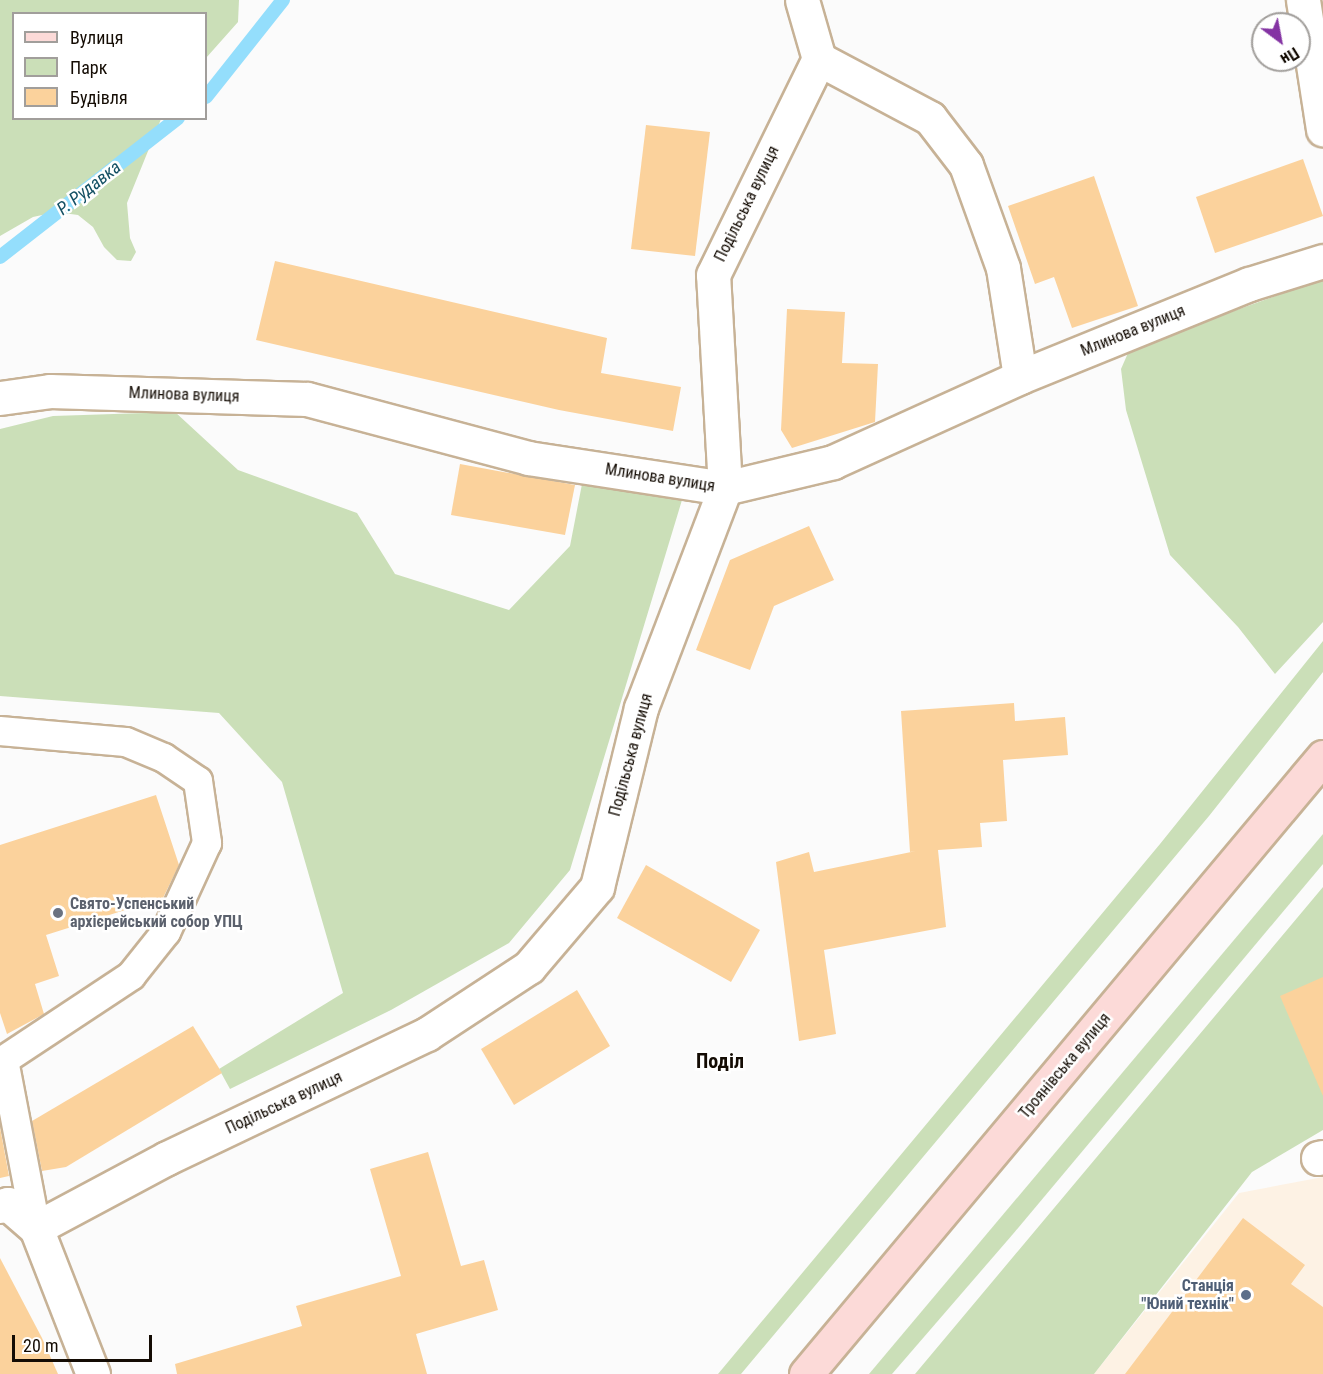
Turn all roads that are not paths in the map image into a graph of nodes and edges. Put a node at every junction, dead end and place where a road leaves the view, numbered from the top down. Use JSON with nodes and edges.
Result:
{"nodes":[{"id":1,"x":802,"y":0,"type":"edge"},
{"id":2,"x":1303,"y":0,"type":"edge"},
{"id":3,"x":819,"y":59,"type":"junction"},
{"id":4,"x":1323,"y":129,"type":"edge"},
{"id":5,"x":1323,"y":261,"type":"edge"},
{"id":6,"x":1020,"y":377,"type":"junction"},
{"id":7,"x":0,"y":398,"type":"edge"},
{"id":8,"x":725,"y":488,"type":"junction"},
{"id":9,"x":0,"y":731,"type":"edge"},
{"id":10,"x":1323,"y":757,"type":"edge"},
{"id":11,"x":2,"y":1060,"type":"edge"},
{"id":12,"x":0,"y":1206,"type":"edge"},
{"id":13,"x":36,"y":1228,"type":"junction"},
{"id":14,"x":93,"y":1374,"type":"edge"},
{"id":15,"x":806,"y":1374,"type":"edge"}],
"edges":[{"from":1,"to":3,"type":"street"},
{"from":2,"to":4,"type":"street"},
{"from":3,"to":6,"type":"street"},
{"from":3,"to":8,"type":"street","name":"Подільська вулиця"},
{"from":5,"to":6,"type":"street","name":"Млинова вулиця"},
{"from":6,"to":8,"type":"street","name":"Млинова вулиця"},
{"from":7,"to":8,"type":"street","name":"Млинова вулиця"},
{"from":8,"to":13,"type":"street","name":"Подільська вулиця"},
{"from":9,"to":11,"type":"lane"},
{"from":10,"to":15,"type":"street","name":"Троянівська вулиця"},
{"from":11,"to":13,"type":"lane"},
{"from":12,"to":13,"type":"street"},
{"from":13,"to":14,"type":"street"}]}
